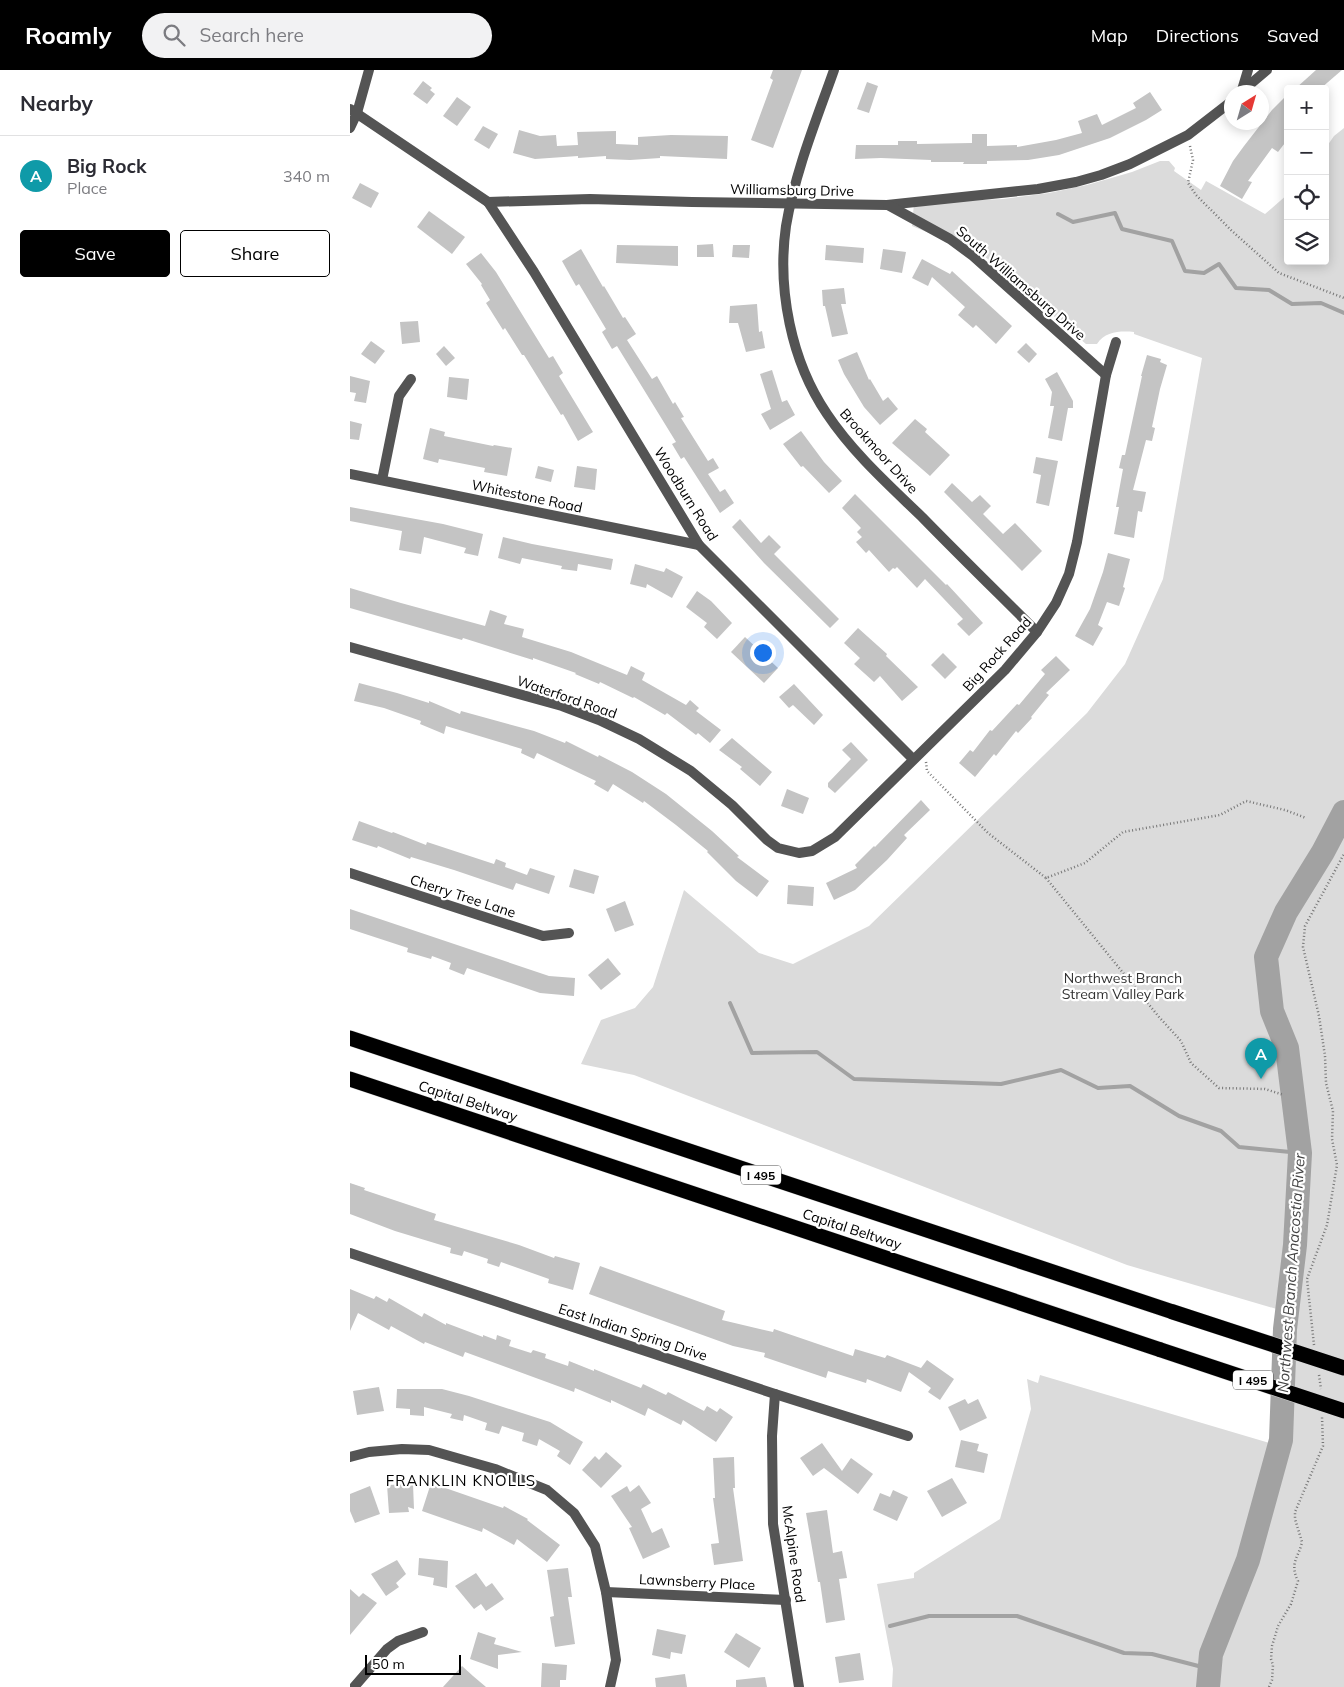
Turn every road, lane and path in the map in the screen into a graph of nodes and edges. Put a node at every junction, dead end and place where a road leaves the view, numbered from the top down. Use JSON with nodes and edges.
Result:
{"nodes":[{"id":1,"x":369,"y":70,"type":"edge"},
{"id":2,"x":834,"y":70,"type":"edge"},
{"id":3,"x":1248,"y":70,"type":"edge"},
{"id":4,"x":1267,"y":70,"type":"edge"},
{"id":5,"x":1243,"y":85,"type":"edge"},
{"id":6,"x":1249,"y":85,"type":"edge"},
{"id":7,"x":350,"y":104,"type":"edge"},
{"id":8,"x":1224,"y":107,"type":"edge"},
{"id":9,"x":354,"y":111,"type":"edge"},
{"id":10,"x":350,"y":128,"type":"edge"},
{"id":11,"x":1188,"y":135,"type":"junction"},
{"id":12,"x":488,"y":202,"type":"junction"},
{"id":13,"x":791,"y":203,"type":"junction"},
{"id":14,"x":887,"y":204,"type":"junction"},
{"id":15,"x":1344,"y":298,"type":"edge"},
{"id":16,"x":1116,"y":342,"type":"dead end"},
{"id":17,"x":1106,"y":375,"type":"junction"},
{"id":18,"x":411,"y":379,"type":"dead end"},
{"id":19,"x":350,"y":474,"type":"edge"},
{"id":20,"x":382,"y":480,"type":"junction"},
{"id":21,"x":699,"y":545,"type":"junction"},
{"id":22,"x":1037,"y":632,"type":"junction"},
{"id":23,"x":350,"y":647,"type":"edge"},
{"id":24,"x":916,"y":756,"type":"junction"},
{"id":25,"x":1306,"y":818,"type":"dead end"},
{"id":26,"x":798,"y":853,"type":"joint"},
{"id":27,"x":1344,"y":854,"type":"edge"},
{"id":28,"x":350,"y":873,"type":"edge"},
{"id":29,"x":1046,"y":878,"type":"junction"},
{"id":30,"x":569,"y":933,"type":"dead end"},
{"id":31,"x":350,"y":1038,"type":"edge"},
{"id":32,"x":350,"y":1079,"type":"edge"},
{"id":33,"x":1284,"y":1095,"type":"dead end"},
{"id":34,"x":350,"y":1253,"type":"edge"},
{"id":35,"x":1314,"y":1351,"type":"dead end"},
{"id":36,"x":1344,"y":1368,"type":"edge"},
{"id":37,"x":1319,"y":1371,"type":"dead end"},
{"id":38,"x":775,"y":1394,"type":"junction"},
{"id":39,"x":1321,"y":1395,"type":"dead end"},
{"id":40,"x":1344,"y":1411,"type":"edge"},
{"id":41,"x":1322,"y":1412,"type":"dead end"},
{"id":42,"x":908,"y":1436,"type":"dead end"},
{"id":43,"x":350,"y":1457,"type":"edge"},
{"id":44,"x":606,"y":1592,"type":"junction"},
{"id":45,"x":786,"y":1600,"type":"junction"},
{"id":46,"x":423,"y":1632,"type":"dead end"},
{"id":47,"x":354,"y":1687,"type":"edge"},
{"id":48,"x":610,"y":1687,"type":"edge"},
{"id":49,"x":799,"y":1687,"type":"edge"},
{"id":50,"x":1269,"y":1687,"type":"edge"}],
"edges":[{"from":1,"to":9,"type":"street"},
{"from":2,"to":13,"type":"street","name":"Brookmoor Drive"},
{"from":3,"to":5,"type":"street"},
{"from":4,"to":6,"type":"street"},
{"from":7,"to":9,"type":"street"},
{"from":8,"to":11,"type":"street","name":"Williamsburg Drive"},
{"from":9,"to":10,"type":"street"},
{"from":9,"to":12,"type":"street"},
{"from":11,"to":14,"type":"street","name":"Williamsburg Drive"},
{"from":11,"to":15,"type":"path"},
{"from":12,"to":13,"type":"street","name":"Williamsburg Drive"},
{"from":12,"to":21,"type":"street","name":"Woodburn Road"},
{"from":13,"to":14,"type":"street","name":"Williamsburg Drive"},
{"from":13,"to":22,"type":"street","name":"Brookmoor Drive"},
{"from":14,"to":17,"type":"street","name":"South Williamsburg Drive"},
{"from":16,"to":17,"type":"street","name":"Big Rock Road"},
{"from":17,"to":22,"type":"street","name":"Big Rock Road"},
{"from":18,"to":20,"type":"street"},
{"from":19,"to":20,"type":"street","name":"Whitestone Road"},
{"from":20,"to":21,"type":"street","name":"Whitestone Road"},
{"from":21,"to":24,"type":"street","name":"Woodburn Road"},
{"from":22,"to":24,"type":"street","name":"Big Rock Road"},
{"from":23,"to":26,"type":"street","name":"Waterford Road"},
{"from":24,"to":26,"type":"street","name":"Big Rock Road"},
{"from":24,"to":29,"type":"path"},
{"from":25,"to":29,"type":"path"},
{"from":27,"to":35,"type":"path"},
{"from":28,"to":30,"type":"street","name":"Cherry Tree Lane"},
{"from":29,"to":33,"type":"path"},
{"from":31,"to":36,"type":"highway","name":"Capital Beltway","number":"I 495","bridge":true},
{"from":32,"to":40,"type":"highway","name":"Capital Beltway","number":"I 495","bridge":true},
{"from":34,"to":38,"type":"street","name":"East Indian Spring Drive"},
{"from":37,"to":39,"type":"path"},
{"from":38,"to":42,"type":"street","name":"East Indian Spring Drive"},
{"from":38,"to":45,"type":"street","name":"McAlpine Road"},
{"from":41,"to":50,"type":"path"},
{"from":43,"to":44,"type":"street"},
{"from":44,"to":45,"type":"street","name":"Lawnsberry Place"},
{"from":44,"to":48,"type":"street"},
{"from":45,"to":49,"type":"street","name":"McAlpine Road"},
{"from":46,"to":47,"type":"street"}]}
